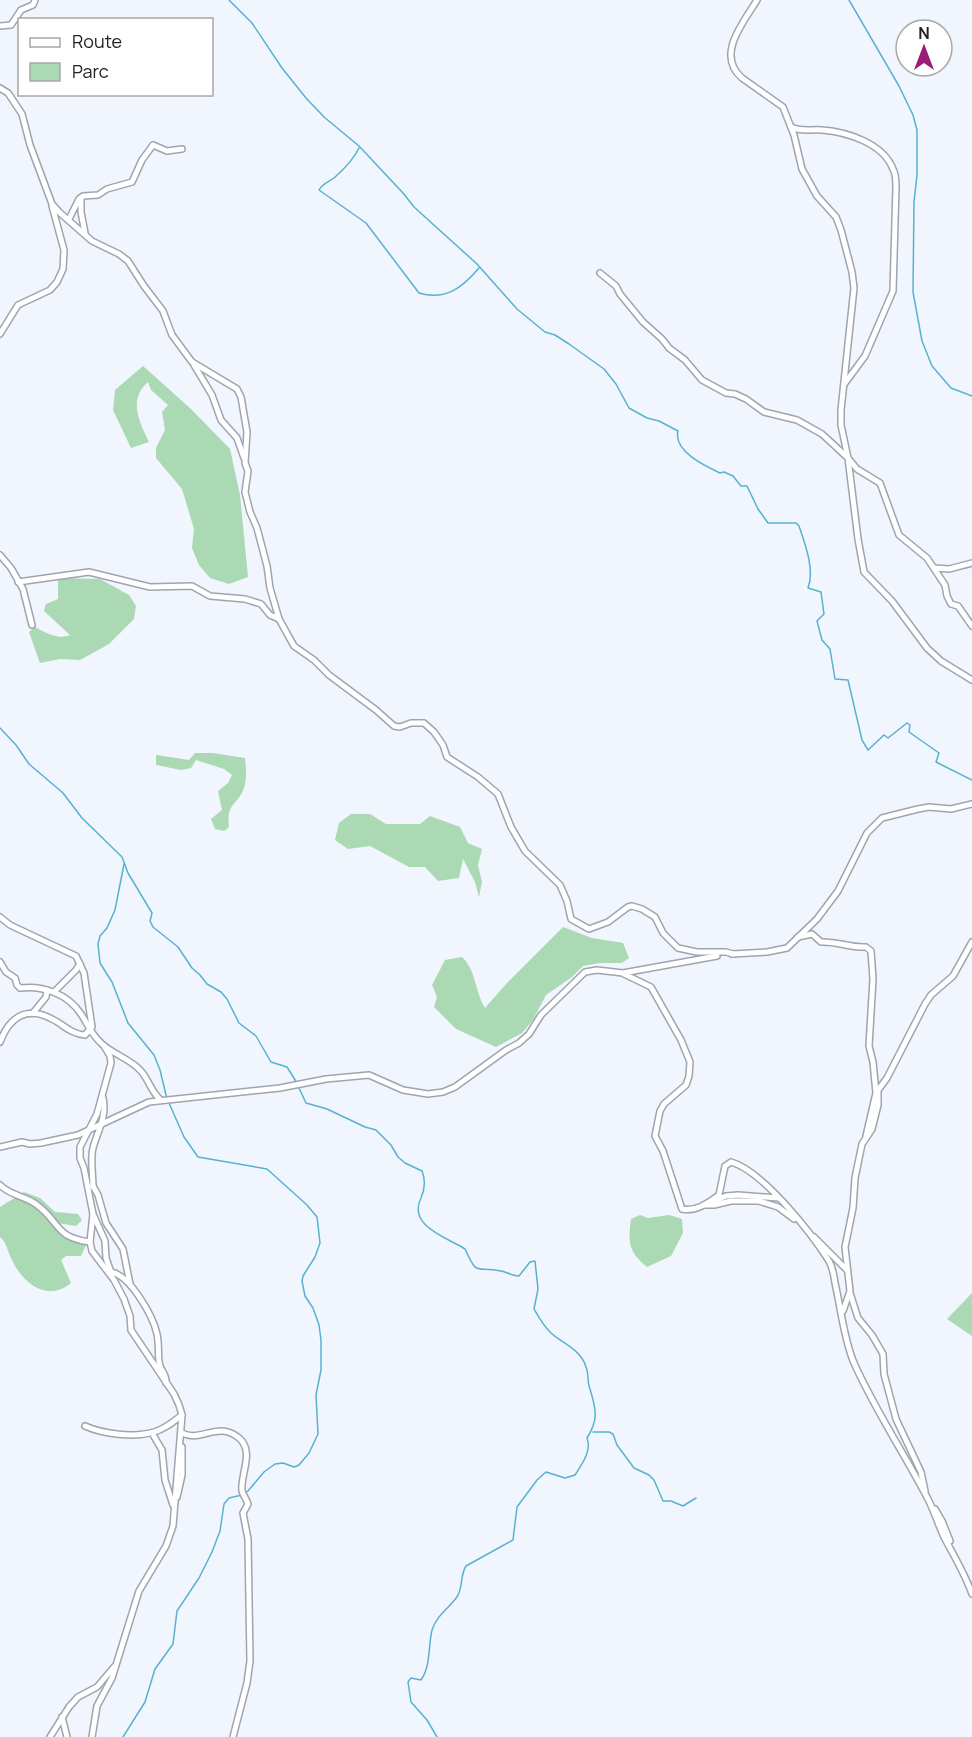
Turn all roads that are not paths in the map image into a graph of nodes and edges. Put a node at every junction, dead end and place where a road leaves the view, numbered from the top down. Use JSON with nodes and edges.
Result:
{"nodes":[{"id":1,"x":35,"y":0,"type":"edge"},
{"id":2,"x":757,"y":0,"type":"edge"},
{"id":3,"x":0,"y":26,"type":"edge"},
{"id":4,"x":0,"y":88,"type":"edge"},
{"id":5,"x":791,"y":126,"type":"junction"},
{"id":6,"x":182,"y":149,"type":"dead end"},
{"id":7,"x":81,"y":198,"type":"junction"},
{"id":8,"x":52,"y":204,"type":"junction"},
{"id":9,"x":69,"y":219,"type":"junction"},
{"id":10,"x":86,"y":234,"type":"junction"},
{"id":11,"x":600,"y":273,"type":"dead end"},
{"id":12,"x":0,"y":334,"type":"edge"},
{"id":13,"x":192,"y":362,"type":"junction"},
{"id":14,"x":843,"y":387,"type":"junction"},
{"id":15,"x":848,"y":458,"type":"junction"},
{"id":16,"x":245,"y":463,"type":"junction"},
{"id":17,"x":0,"y":555,"type":"edge"},
{"id":18,"x":972,"y":563,"type":"edge"},
{"id":19,"x":934,"y":568,"type":"junction"},
{"id":20,"x":18,"y":582,"type":"junction"},
{"id":21,"x":279,"y":619,"type":"junction"},
{"id":22,"x":32,"y":625,"type":"dead end"},
{"id":23,"x":972,"y":626,"type":"edge"},
{"id":24,"x":972,"y":680,"type":"edge"},
{"id":25,"x":971,"y":807,"type":"edge"},
{"id":26,"x":0,"y":916,"type":"edge"},
{"id":27,"x":797,"y":937,"type":"junction"},
{"id":28,"x":972,"y":942,"type":"edge"},
{"id":29,"x":733,"y":954,"type":"junction"},
{"id":30,"x":0,"y":962,"type":"edge"},
{"id":31,"x":80,"y":964,"type":"junction"},
{"id":32,"x":622,"y":973,"type":"junction"},
{"id":33,"x":47,"y":990,"type":"junction"},
{"id":34,"x":54,"y":992,"type":"junction"},
{"id":35,"x":33,"y":1013,"type":"junction"},
{"id":36,"x":89,"y":1031,"type":"junction"},
{"id":37,"x":0,"y":1042,"type":"edge"},
{"id":38,"x":104,"y":1046,"type":"junction"},
{"id":39,"x":102,"y":1094,"type":"junction"},
{"id":40,"x":165,"y":1100,"type":"junction"},
{"id":41,"x":99,"y":1127,"type":"junction"},
{"id":42,"x":89,"y":1132,"type":"junction"},
{"id":43,"x":866,"y":1138,"type":"junction"},
{"id":44,"x":0,"y":1147,"type":"edge"},
{"id":45,"x":0,"y":1185,"type":"edge"},
{"id":46,"x":93,"y":1186,"type":"junction"},
{"id":47,"x":90,"y":1197,"type":"junction"},
{"id":48,"x":780,"y":1198,"type":"junction"},
{"id":49,"x":707,"y":1203,"type":"junction"},
{"id":50,"x":93,"y":1214,"type":"junction"},
{"id":51,"x":799,"y":1221,"type":"junction"},
{"id":52,"x":809,"y":1234,"type":"junction"},
{"id":53,"x":90,"y":1242,"type":"junction"},
{"id":54,"x":847,"y":1269,"type":"junction"},
{"id":55,"x":111,"y":1272,"type":"junction"},
{"id":56,"x":114,"y":1280,"type":"junction"},
{"id":57,"x":130,"y":1285,"type":"junction"},
{"id":58,"x":850,"y":1291,"type":"junction"},
{"id":59,"x":842,"y":1312,"type":"junction"},
{"id":60,"x":166,"y":1383,"type":"junction"},
{"id":61,"x":182,"y":1415,"type":"junction"},
{"id":62,"x":85,"y":1426,"type":"dead end"},
{"id":63,"x":182,"y":1431,"type":"junction"},
{"id":64,"x":152,"y":1433,"type":"junction"},
{"id":65,"x":928,"y":1498,"type":"junction"},
{"id":66,"x":174,"y":1507,"type":"junction"},
{"id":67,"x":972,"y":1594,"type":"edge"},
{"id":68,"x":117,"y":1664,"type":"junction"},
{"id":69,"x":62,"y":1717,"type":"junction"},
{"id":70,"x":50,"y":1737,"type":"edge"},
{"id":71,"x":67,"y":1737,"type":"edge"},
{"id":72,"x":92,"y":1737,"type":"edge"},
{"id":73,"x":233,"y":1737,"type":"edge"}],
"edges":[{"from":1,"to":3,"type":"street"},
{"from":2,"to":5,"type":"street"},
{"from":4,"to":8,"type":"street"},
{"from":5,"to":14,"type":"street"},
{"from":5,"to":14,"type":"street"},
{"from":6,"to":7,"type":"street"},
{"from":7,"to":9,"type":"street"},
{"from":7,"to":10,"type":"street"},
{"from":8,"to":9,"type":"street"},
{"from":8,"to":12,"type":"street"},
{"from":9,"to":10,"type":"street"},
{"from":10,"to":13,"type":"street"},
{"from":11,"to":15,"type":"street"},
{"from":13,"to":16,"type":"street"},
{"from":13,"to":16,"type":"street"},
{"from":14,"to":15,"type":"street"},
{"from":15,"to":19,"type":"street"},
{"from":15,"to":24,"type":"street"},
{"from":16,"to":21,"type":"street"},
{"from":17,"to":20,"type":"street"},
{"from":18,"to":19,"type":"street"},
{"from":19,"to":23,"type":"street"},
{"from":20,"to":21,"type":"street"},
{"from":20,"to":22,"type":"street"},
{"from":21,"to":29,"type":"street"},
{"from":25,"to":27,"type":"street"},
{"from":26,"to":31,"type":"street"},
{"from":27,"to":29,"type":"street"},
{"from":27,"to":43,"type":"street"},
{"from":28,"to":43,"type":"street"},
{"from":29,"to":32,"type":"street"},
{"from":30,"to":33,"type":"street"},
{"from":31,"to":34,"type":"street"},
{"from":31,"to":36,"type":"street"},
{"from":32,"to":40,"type":"street"},
{"from":32,"to":49,"type":"street"},
{"from":33,"to":34,"type":"street"},
{"from":33,"to":35,"type":"street"},
{"from":34,"to":36,"type":"street"},
{"from":35,"to":36,"type":"street"},
{"from":35,"to":37,"type":"street"},
{"from":36,"to":38,"type":"street"},
{"from":38,"to":39,"type":"street"},
{"from":38,"to":40,"type":"street"},
{"from":39,"to":41,"type":"street"},
{"from":39,"to":42,"type":"street"},
{"from":40,"to":41,"type":"street"},
{"from":41,"to":42,"type":"street"},
{"from":41,"to":46,"type":"street"},
{"from":42,"to":44,"type":"street"},
{"from":42,"to":47,"type":"street"},
{"from":43,"to":54,"type":"street"},
{"from":45,"to":53,"type":"street"},
{"from":46,"to":47,"type":"street"},
{"from":46,"to":57,"type":"street"},
{"from":47,"to":50,"type":"street"},
{"from":48,"to":49,"type":"street"},
{"from":48,"to":49,"type":"street"},
{"from":48,"to":51,"type":"street"},
{"from":49,"to":51,"type":"street"},
{"from":50,"to":53,"type":"street"},
{"from":50,"to":55,"type":"street"},
{"from":51,"to":52,"type":"street"},
{"from":52,"to":54,"type":"street"},
{"from":52,"to":59,"type":"street"},
{"from":53,"to":56,"type":"street"},
{"from":54,"to":58,"type":"street"},
{"from":55,"to":56,"type":"street"},
{"from":55,"to":57,"type":"street"},
{"from":56,"to":60,"type":"street"},
{"from":57,"to":60,"type":"street"},
{"from":58,"to":59,"type":"street"},
{"from":58,"to":65,"type":"street"},
{"from":59,"to":65,"type":"street"},
{"from":60,"to":61,"type":"street"},
{"from":61,"to":63,"type":"street"},
{"from":61,"to":64,"type":"street"},
{"from":62,"to":64,"type":"street"},
{"from":63,"to":66,"type":"street"},
{"from":63,"to":73,"type":"street"},
{"from":64,"to":66,"type":"street"},
{"from":65,"to":67,"type":"street"},
{"from":66,"to":68,"type":"street"},
{"from":68,"to":69,"type":"street"},
{"from":68,"to":72,"type":"street"},
{"from":69,"to":70,"type":"street"},
{"from":69,"to":71,"type":"street"}]}
